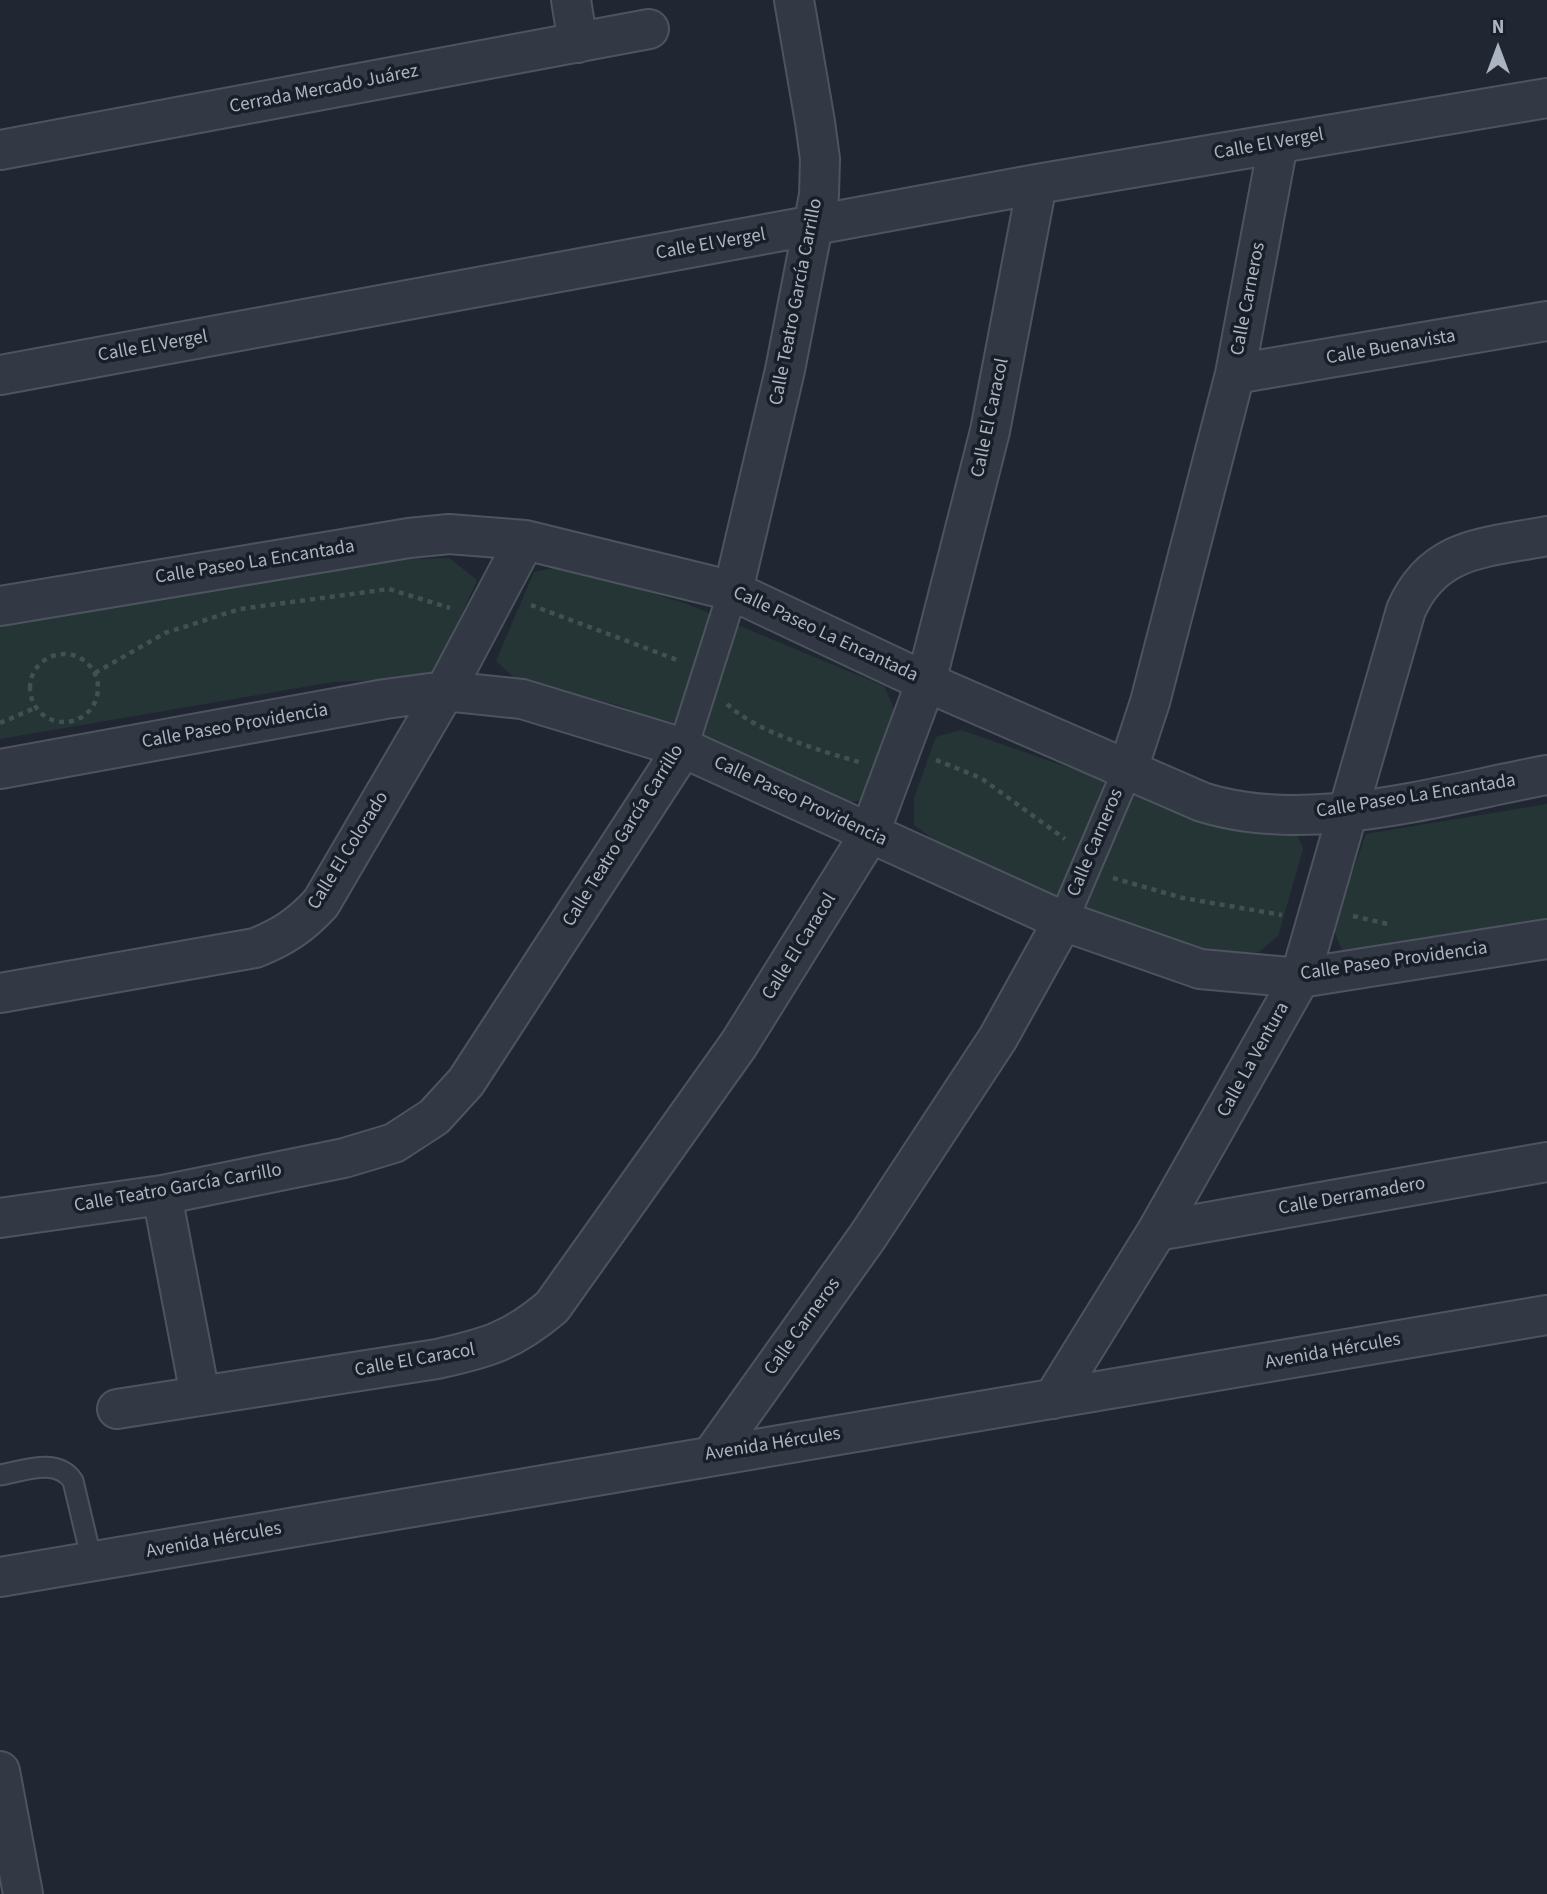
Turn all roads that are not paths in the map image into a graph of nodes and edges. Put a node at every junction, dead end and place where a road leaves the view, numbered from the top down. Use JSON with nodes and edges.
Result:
{"nodes":[{"id":1,"x":571,"y":0,"type":"edge"},
{"id":2,"x":794,"y":0,"type":"edge"},
{"id":3,"x":649,"y":29,"type":"dead end"},
{"id":4,"x":578,"y":43,"type":"junction"},
{"id":5,"x":1547,"y":98,"type":"edge"},
{"id":6,"x":1278,"y":144,"type":"junction"},
{"id":7,"x":0,"y":150,"type":"edge"},
{"id":8,"x":1037,"y":184,"type":"junction"},
{"id":9,"x":815,"y":226,"type":"junction"},
{"id":10,"x":1547,"y":321,"type":"edge"},
{"id":11,"x":1236,"y":374,"type":"junction"},
{"id":12,"x":0,"y":375,"type":"edge"},
{"id":13,"x":1547,"y":536,"type":"edge"},
{"id":14,"x":525,"y":540,"type":"junction"},
{"id":15,"x":733,"y":591,"type":"junction"},
{"id":16,"x":0,"y":606,"type":"edge"},
{"id":17,"x":926,"y":682,"type":"junction"},
{"id":18,"x":444,"y":691,"type":"junction"},
{"id":19,"x":683,"y":748,"type":"junction"},
{"id":20,"x":0,"y":769,"type":"edge"},
{"id":21,"x":1128,"y":769,"type":"junction"},
{"id":22,"x":1547,"y":775,"type":"edge"},
{"id":23,"x":1348,"y":812,"type":"junction"},
{"id":24,"x":869,"y":835,"type":"junction"},
{"id":25,"x":1063,"y":921,"type":"junction"},
{"id":26,"x":1547,"y":939,"type":"edge"},
{"id":27,"x":1300,"y":978,"type":"junction"},
{"id":28,"x":0,"y":993,"type":"edge"},
{"id":29,"x":1547,"y":1163,"type":"edge"},
{"id":30,"x":162,"y":1195,"type":"junction"},
{"id":31,"x":0,"y":1218,"type":"edge"},
{"id":32,"x":1157,"y":1231,"type":"junction"},
{"id":33,"x":1547,"y":1315,"type":"edge"},
{"id":34,"x":200,"y":1395,"type":"junction"},
{"id":35,"x":1053,"y":1399,"type":"junction"},
{"id":36,"x":117,"y":1409,"type":"dead end"},
{"id":37,"x":712,"y":1455,"type":"junction"},
{"id":38,"x":0,"y":1475,"type":"edge"},
{"id":39,"x":92,"y":1562,"type":"junction"},
{"id":40,"x":0,"y":1577,"type":"edge"},
{"id":41,"x":0,"y":1770,"type":"edge"},
{"id":42,"x":23,"y":1894,"type":"edge"}],
"edges":[{"from":1,"to":4,"type":"street"},
{"from":2,"to":9,"type":"street","name":"Calle Teatro García Carrillo"},
{"from":3,"to":4,"type":"street","name":"Cerrada Mercado Juárez"},
{"from":4,"to":7,"type":"street","name":"Cerrada Mercado Juárez"},
{"from":5,"to":6,"type":"street","name":"Calle El Vergel"},
{"from":6,"to":8,"type":"street","name":"Calle El Vergel"},
{"from":6,"to":11,"type":"street","name":"Calle Carneros"},
{"from":8,"to":9,"type":"street","name":"Calle El Vergel"},
{"from":8,"to":17,"type":"street","name":"Calle El Caracol"},
{"from":9,"to":12,"type":"street","name":"Calle El Vergel"},
{"from":9,"to":15,"type":"street","name":"Calle Teatro García Carrillo"},
{"from":10,"to":11,"type":"street","name":"Calle Buenavista"},
{"from":11,"to":21,"type":"street","name":"Calle Carneros"},
{"from":13,"to":23,"type":"street","name":"Calle La Ventura"},
{"from":14,"to":15,"type":"street","name":"Calle Paseo La Encantada"},
{"from":14,"to":16,"type":"street","name":"Calle Paseo La Encantada"},
{"from":14,"to":18,"type":"street","name":"Calle El Colorado"},
{"from":15,"to":17,"type":"street","name":"Calle Paseo La Encantada"},
{"from":15,"to":19,"type":"street","name":"Calle Teatro García Carrillo"},
{"from":17,"to":21,"type":"street","name":"Calle Paseo La Encantada"},
{"from":17,"to":24,"type":"street","name":"Calle El Caracol"},
{"from":18,"to":19,"type":"street","name":"Calle Paseo Providencia"},
{"from":18,"to":20,"type":"street","name":"Calle Paseo Providencia"},
{"from":18,"to":28,"type":"street","name":"Calle El Colorado"},
{"from":19,"to":24,"type":"street","name":"Calle Paseo Providencia"},
{"from":19,"to":30,"type":"street","name":"Calle Teatro García Carrillo"},
{"from":21,"to":23,"type":"street","name":"Calle Paseo La Encantada"},
{"from":21,"to":25,"type":"street","name":"Calle Carneros"},
{"from":22,"to":23,"type":"street","name":"Calle Paseo La Encantada"},
{"from":23,"to":27,"type":"street","name":"Calle La Ventura"},
{"from":24,"to":25,"type":"street","name":"Calle Paseo Providencia"},
{"from":24,"to":34,"type":"street","name":"Calle El Caracol"},
{"from":25,"to":27,"type":"street","name":"Calle Paseo Providencia"},
{"from":25,"to":37,"type":"street","name":"Calle Carneros"},
{"from":26,"to":27,"type":"street","name":"Calle Paseo Providencia"},
{"from":27,"to":32,"type":"street","name":"Calle La Ventura"},
{"from":29,"to":32,"type":"street","name":"Calle Derramadero"},
{"from":30,"to":31,"type":"street","name":"Calle Teatro García Carrillo"},
{"from":30,"to":34,"type":"street"},
{"from":32,"to":35,"type":"street","name":"Calle La Ventura"},
{"from":33,"to":35,"type":"street","name":"Avenida Hércules"},
{"from":34,"to":36,"type":"street","name":"Calle El Caracol"},
{"from":35,"to":37,"type":"street","name":"Avenida Hércules"},
{"from":37,"to":39,"type":"street","name":"Avenida Hércules"},
{"from":38,"to":39,"type":"lane"},
{"from":39,"to":40,"type":"street","name":"Avenida Hércules"},
{"from":41,"to":42,"type":"street"}]}
